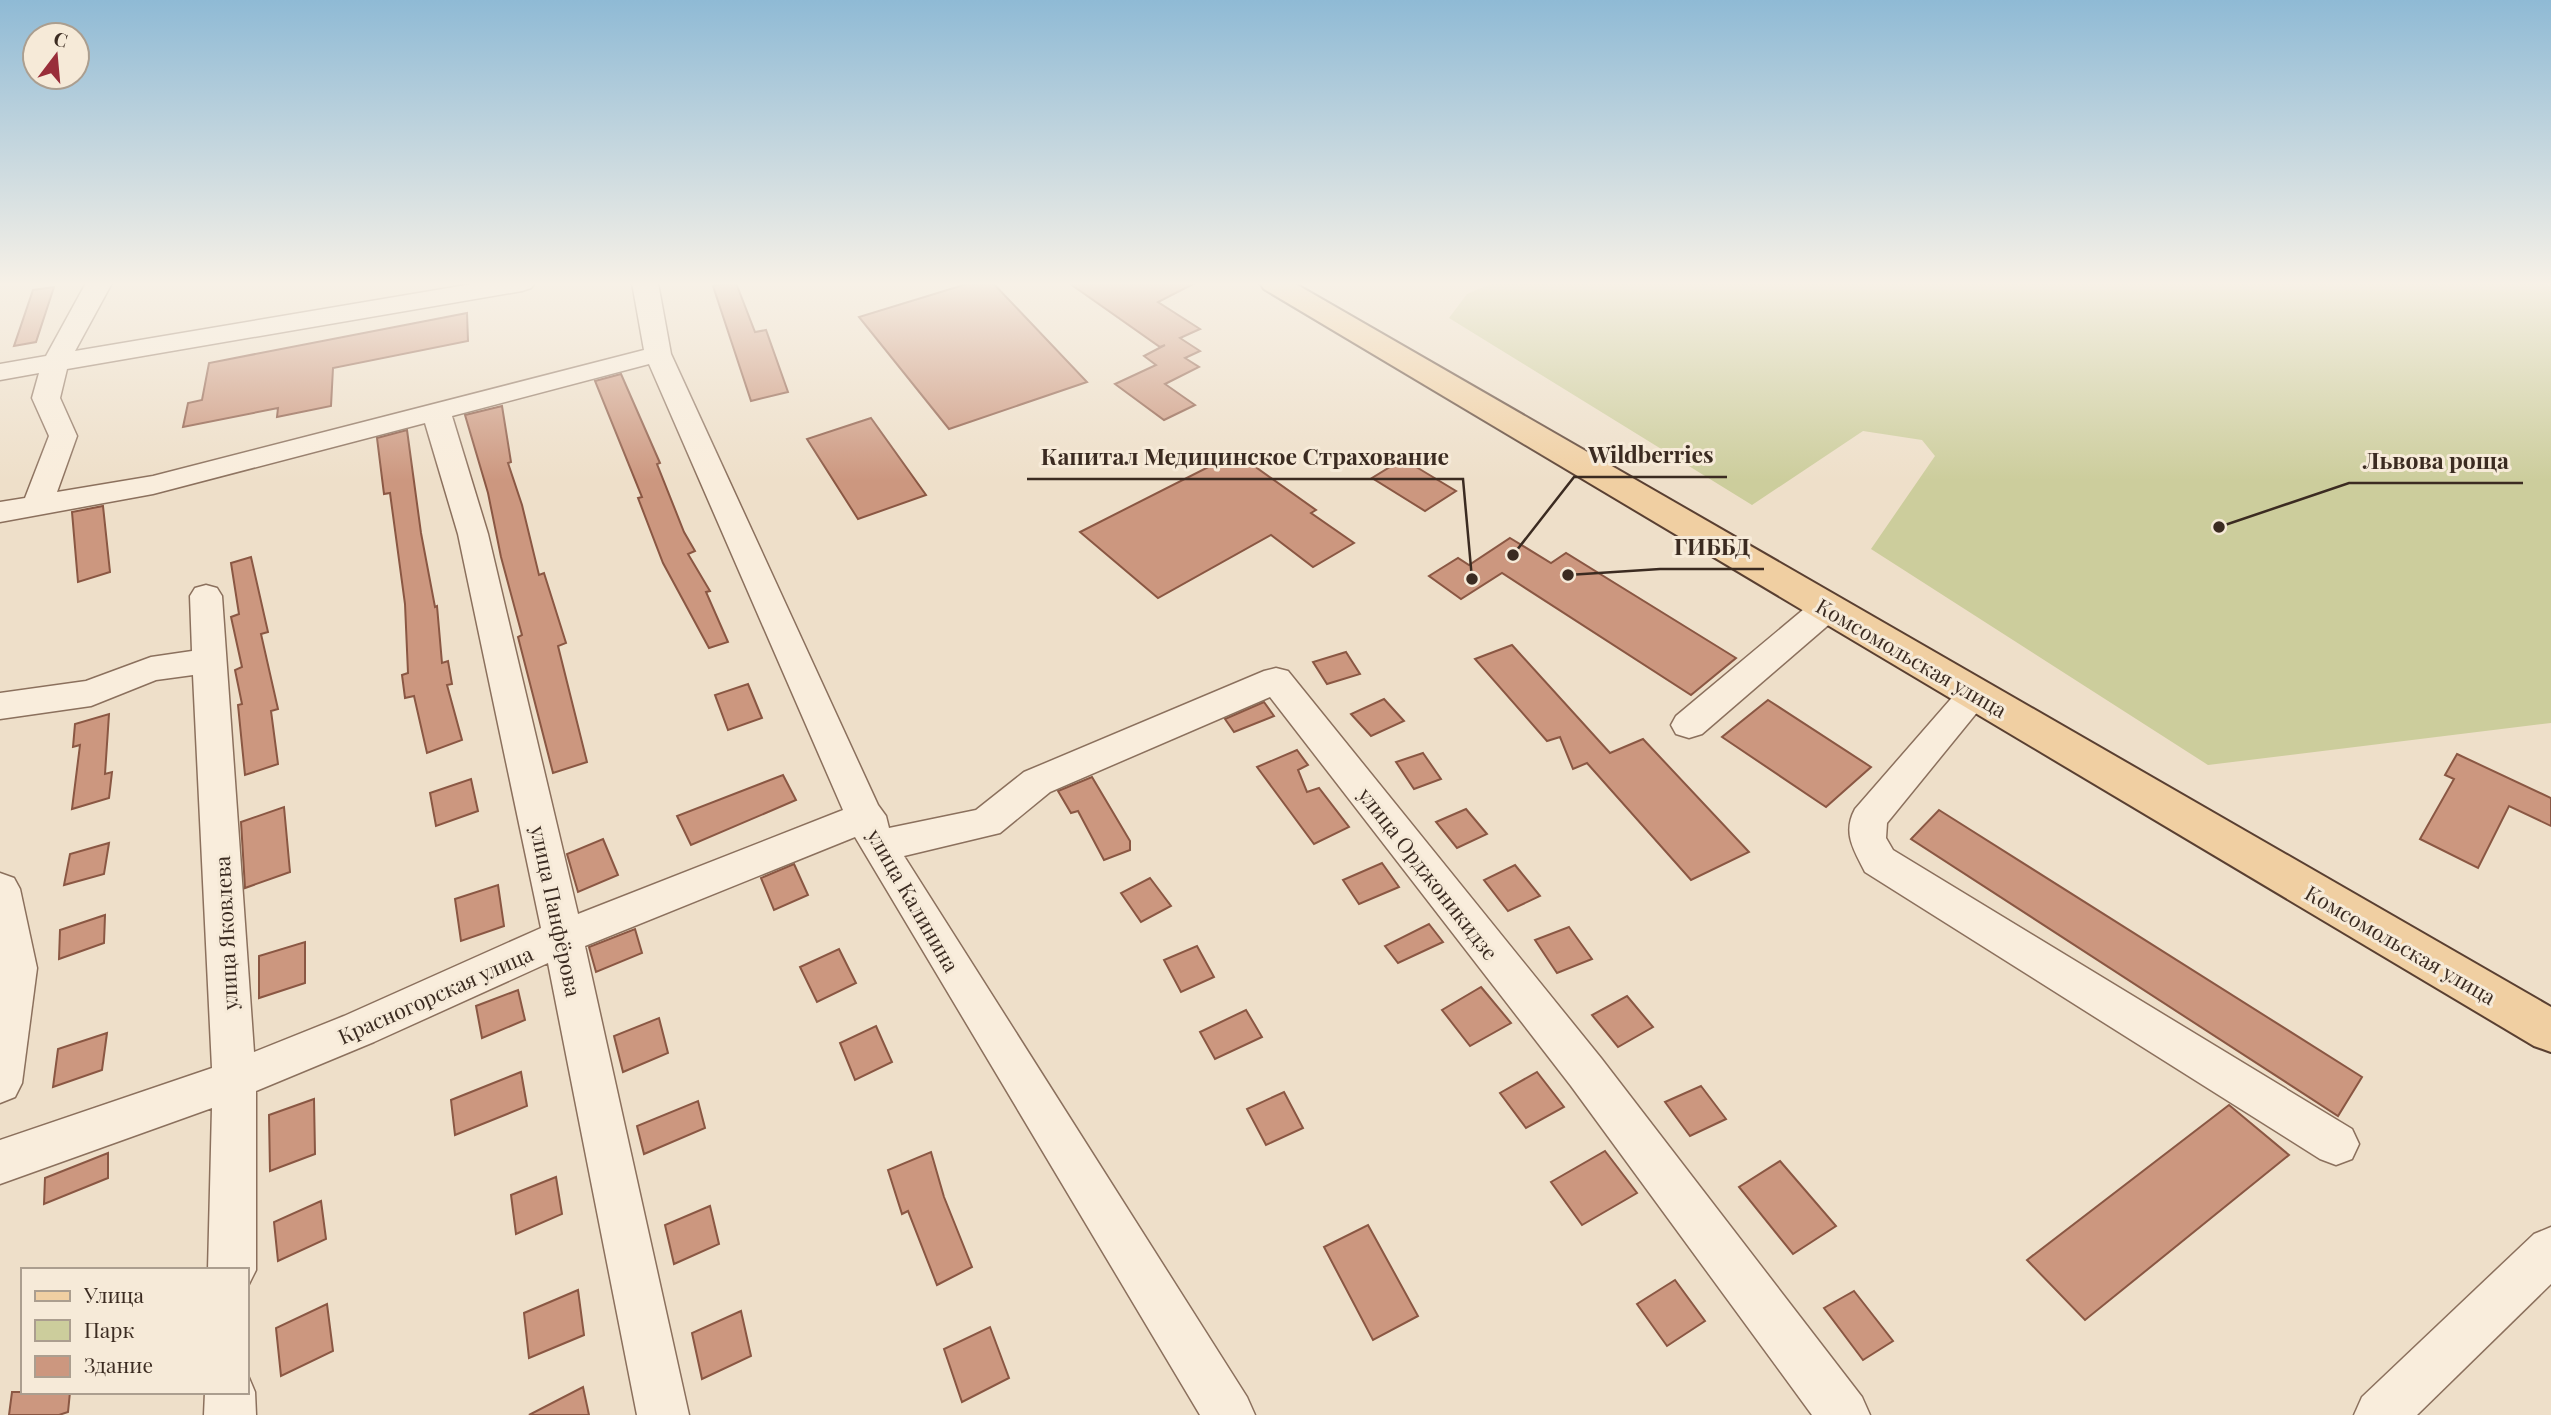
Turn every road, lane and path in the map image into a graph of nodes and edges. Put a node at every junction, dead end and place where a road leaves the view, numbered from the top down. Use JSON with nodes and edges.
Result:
{"nodes":[{"id":1,"x":63,"y":349,"type":"edge"},
{"id":2,"x":141,"y":349,"type":"edge"},
{"id":3,"x":657,"y":349,"type":"edge"},
{"id":4,"x":1386,"y":349,"type":"edge"},
{"id":5,"x":658,"y":354,"type":"junction"},
{"id":6,"x":55,"y":364,"type":"junction"},
{"id":7,"x":0,"y":372,"type":"edge"},
{"id":8,"x":436,"y":411,"type":"junction"},
{"id":9,"x":38,"y":504,"type":"junction"},
{"id":10,"x":0,"y":512,"type":"edge"},
{"id":11,"x":206,"y":596,"type":"dead end"},
{"id":12,"x":1828,"y":607,"type":"junction"},
{"id":13,"x":209,"y":661,"type":"junction"},
{"id":14,"x":1975,"y":694,"type":"junction"},
{"id":15,"x":0,"y":706,"type":"edge"},
{"id":16,"x":1689,"y":725,"type":"dead end"},
{"id":17,"x":872,"y":831,"type":"junction"},
{"id":18,"x":0,"y":889,"type":"edge"},
{"id":19,"x":563,"y":937,"type":"junction"},
{"id":20,"x":2551,"y":1031,"type":"edge"},
{"id":21,"x":234,"y":1080,"type":"junction"},
{"id":22,"x":0,"y":1083,"type":"edge"},
{"id":23,"x":2336,"y":1144,"type":"dead end"},
{"id":24,"x":0,"y":1162,"type":"edge"},
{"id":25,"x":2551,"y":1251,"type":"edge"},
{"id":26,"x":232,"y":1268,"type":"edge"},
{"id":27,"x":230,"y":1394,"type":"edge"},
{"id":28,"x":230,"y":1415,"type":"edge"},
{"id":29,"x":663,"y":1415,"type":"edge"},
{"id":30,"x":1229,"y":1415,"type":"edge"},
{"id":31,"x":1844,"y":1415,"type":"edge"},
{"id":32,"x":2380,"y":1415,"type":"edge"}],
"edges":[{"from":1,"to":6,"type":"street"},
{"from":2,"to":6,"type":"street"},
{"from":3,"to":5,"type":"street","name":"улица Калинина"},
{"from":4,"to":12,"type":"main road","name":"Комсомольская улица"},
{"from":5,"to":8,"type":"street"},
{"from":5,"to":17,"type":"street","name":"улица Калинина"},
{"from":6,"to":7,"type":"street"},
{"from":6,"to":9,"type":"street"},
{"from":8,"to":9,"type":"street"},
{"from":8,"to":19,"type":"street","name":"улица Панфёрова"},
{"from":9,"to":10,"type":"street"},
{"from":11,"to":13,"type":"street","name":"улица Яковлева"},
{"from":12,"to":14,"type":"main road","name":"Комсомольская улица"},
{"from":12,"to":16,"type":"street"},
{"from":13,"to":15,"type":"street"},
{"from":13,"to":21,"type":"street","name":"улица Яковлева"},
{"from":14,"to":20,"type":"main road","name":"Комсомольская улица"},
{"from":14,"to":23,"type":"street"},
{"from":17,"to":19,"type":"street","name":"Красногорская улица"},
{"from":17,"to":30,"type":"street","name":"улица Калинина"},
{"from":17,"to":31,"type":"street","name":"улица Орджоникидзе"},
{"from":18,"to":22,"type":"street"},
{"from":19,"to":21,"type":"street","name":"Красногорская улица"},
{"from":19,"to":29,"type":"street","name":"улица Панфёрова"},
{"from":21,"to":24,"type":"street","name":"Красногорская улица"},
{"from":21,"to":26,"type":"street","name":"улица Яковлева"},
{"from":25,"to":32,"type":"street"},
{"from":27,"to":28,"type":"street"}]}
